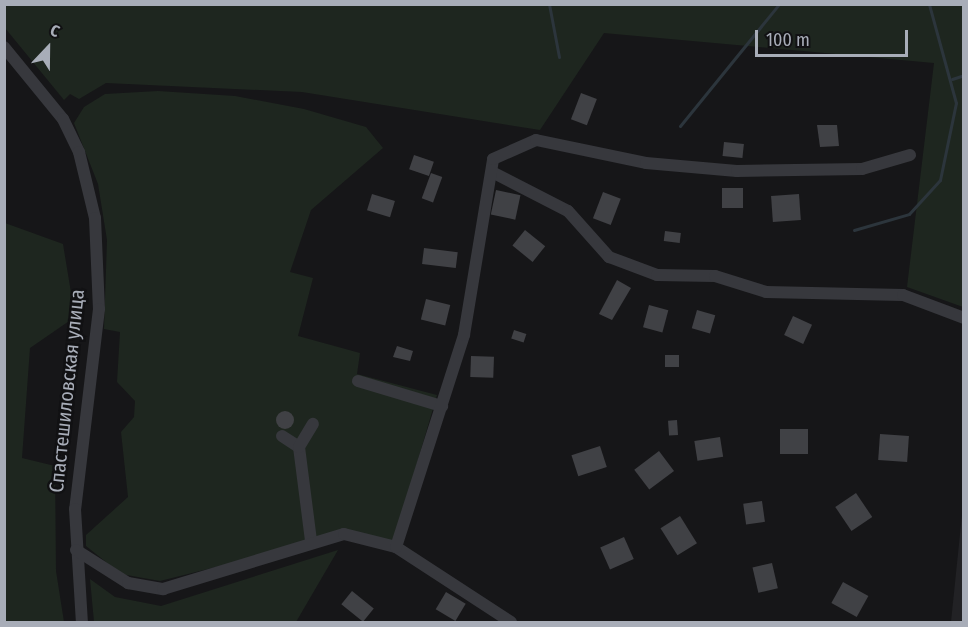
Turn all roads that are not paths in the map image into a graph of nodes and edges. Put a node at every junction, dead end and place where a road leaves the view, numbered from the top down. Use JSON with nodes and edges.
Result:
{"nodes":[{"id":1,"x":4,"y":47,"type":"edge"},
{"id":2,"x":910,"y":155,"type":"dead end"},
{"id":3,"x":492,"y":172,"type":"junction"},
{"id":4,"x":963,"y":318,"type":"edge"},
{"id":5,"x":358,"y":381,"type":"dead end"},
{"id":6,"x":442,"y":406,"type":"junction"},
{"id":7,"x":313,"y":424,"type":"dead end"},
{"id":8,"x":282,"y":436,"type":"dead end"},
{"id":9,"x":299,"y":447,"type":"junction"},
{"id":10,"x":311,"y":541,"type":"junction"},
{"id":11,"x":396,"y":548,"type":"junction"},
{"id":12,"x":76,"y":550,"type":"junction"},
{"id":13,"x":82,"y":622,"type":"edge"},
{"id":14,"x":511,"y":622,"type":"edge"}],
"edges":[{"from":1,"to":12,"type":"street","name":"Спастешиловская улица"},
{"from":2,"to":3,"type":"street"},
{"from":3,"to":4,"type":"street"},
{"from":3,"to":6,"type":"street"},
{"from":5,"to":6,"type":"street"},
{"from":6,"to":11,"type":"street"},
{"from":7,"to":9,"type":"street"},
{"from":8,"to":9,"type":"street"},
{"from":9,"to":10,"type":"street"},
{"from":10,"to":11,"type":"street"},
{"from":10,"to":12,"type":"street"},
{"from":11,"to":14,"type":"street"},
{"from":12,"to":13,"type":"street","name":"Спастешиловская улица"}]}
